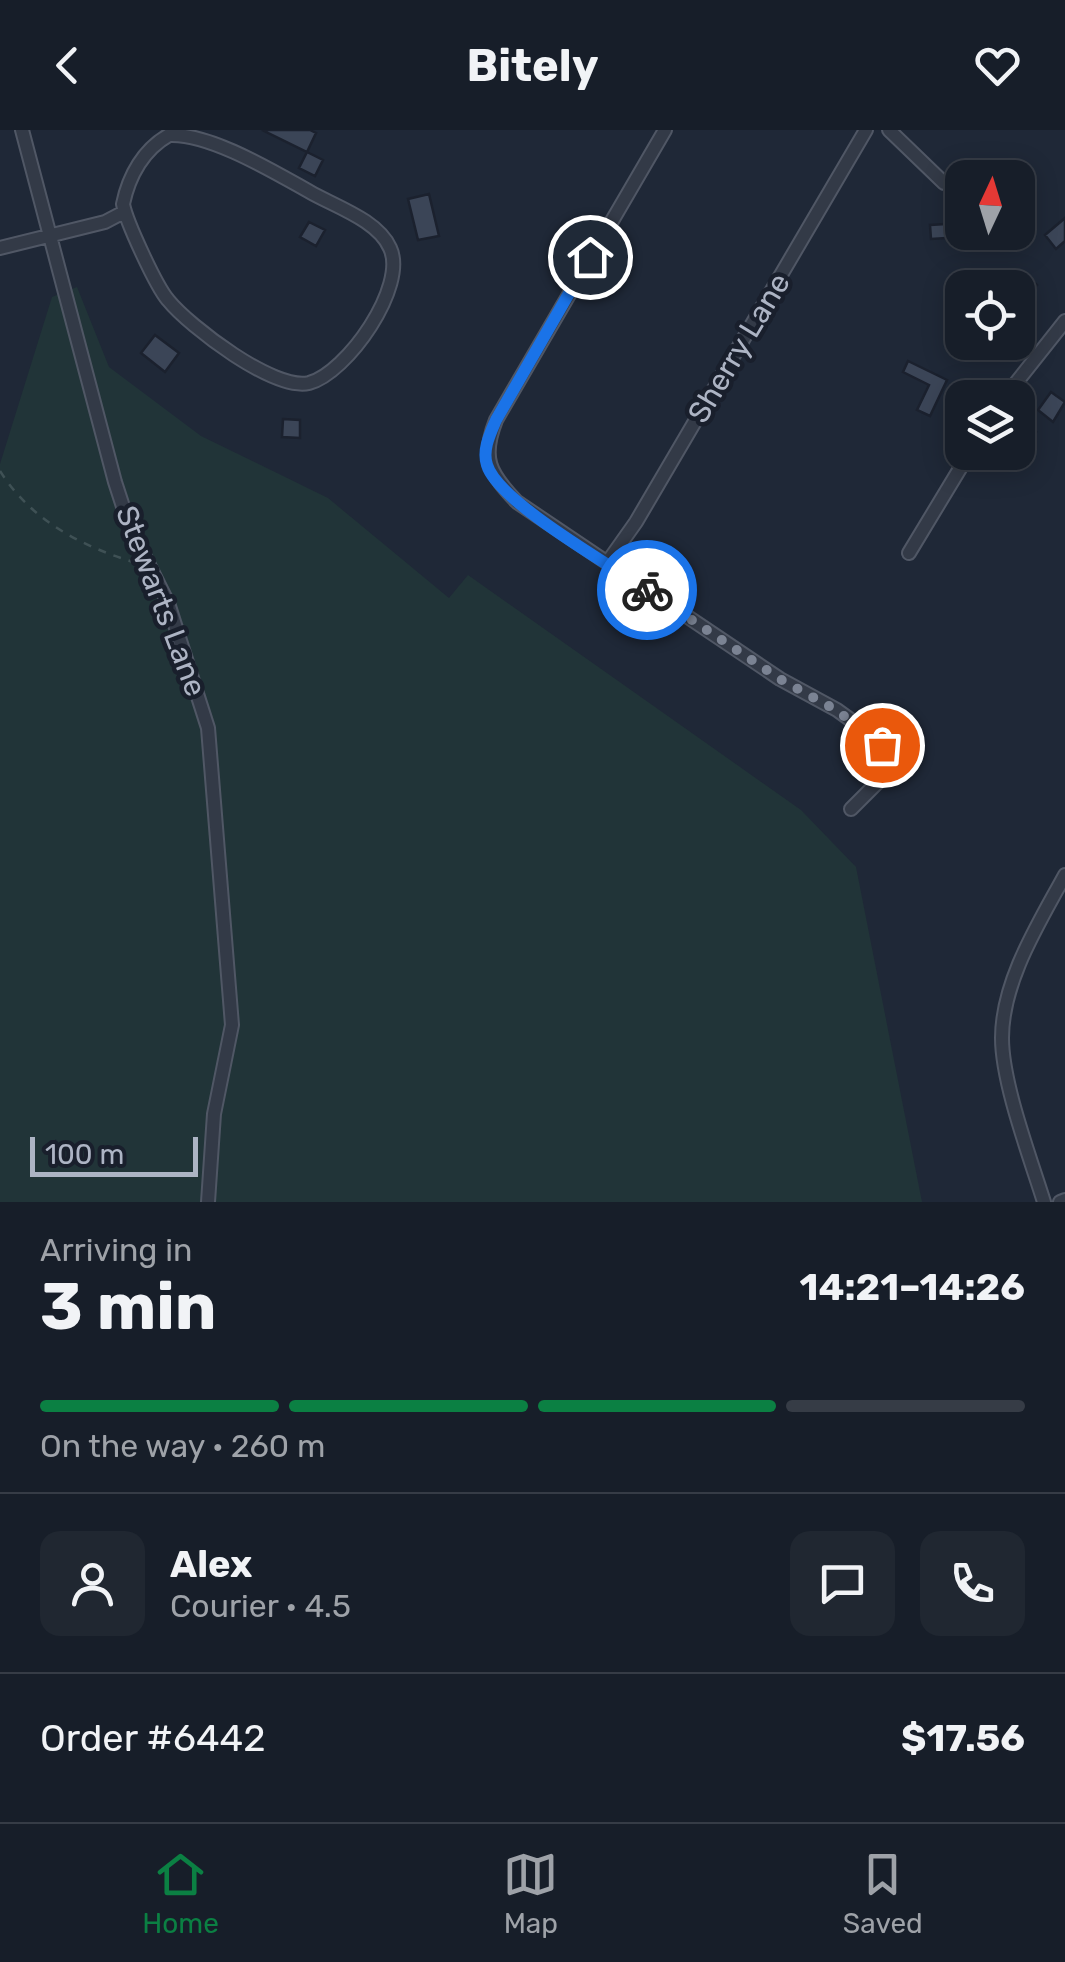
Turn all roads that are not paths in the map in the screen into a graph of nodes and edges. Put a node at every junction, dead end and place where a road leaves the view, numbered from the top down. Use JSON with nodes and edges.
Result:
{"nodes":[{"id":1,"x":22,"y":130,"type":"edge"},
{"id":2,"x":665,"y":130,"type":"edge"},
{"id":3,"x":866,"y":130,"type":"edge"},
{"id":4,"x":890,"y":130,"type":"edge"},
{"id":5,"x":944,"y":183,"type":"dead end"},
{"id":6,"x":124,"y":212,"type":"junction"},
{"id":7,"x":52,"y":236,"type":"junction"},
{"id":8,"x":0,"y":248,"type":"edge"},
{"id":9,"x":1065,"y":321,"type":"edge"},
{"id":10,"x":1018,"y":380,"type":"edge"},
{"id":11,"x":959,"y":470,"type":"edge"},
{"id":12,"x":909,"y":553,"type":"dead end"},
{"id":13,"x":608,"y":563,"type":"junction"},
{"id":14,"x":851,"y":809,"type":"dead end"},
{"id":15,"x":1065,"y":874,"type":"edge"},
{"id":16,"x":208,"y":1202,"type":"edge"},
{"id":17,"x":1044,"y":1202,"type":"edge"}],
"edges":[{"from":1,"to":7,"type":"street","name":"Stewarts Lane"},
{"from":2,"to":13,"type":"street"},
{"from":3,"to":13,"type":"street","name":"Sherry Lane"},
{"from":4,"to":5,"type":"street"},
{"from":6,"to":6,"type":"street"},
{"from":6,"to":7,"type":"street"},
{"from":7,"to":8,"type":"street"},
{"from":7,"to":16,"type":"street","name":"Stewarts Lane"},
{"from":9,"to":10,"type":"street"},
{"from":11,"to":12,"type":"street"},
{"from":13,"to":14,"type":"street"},
{"from":15,"to":17,"type":"street"}]}
